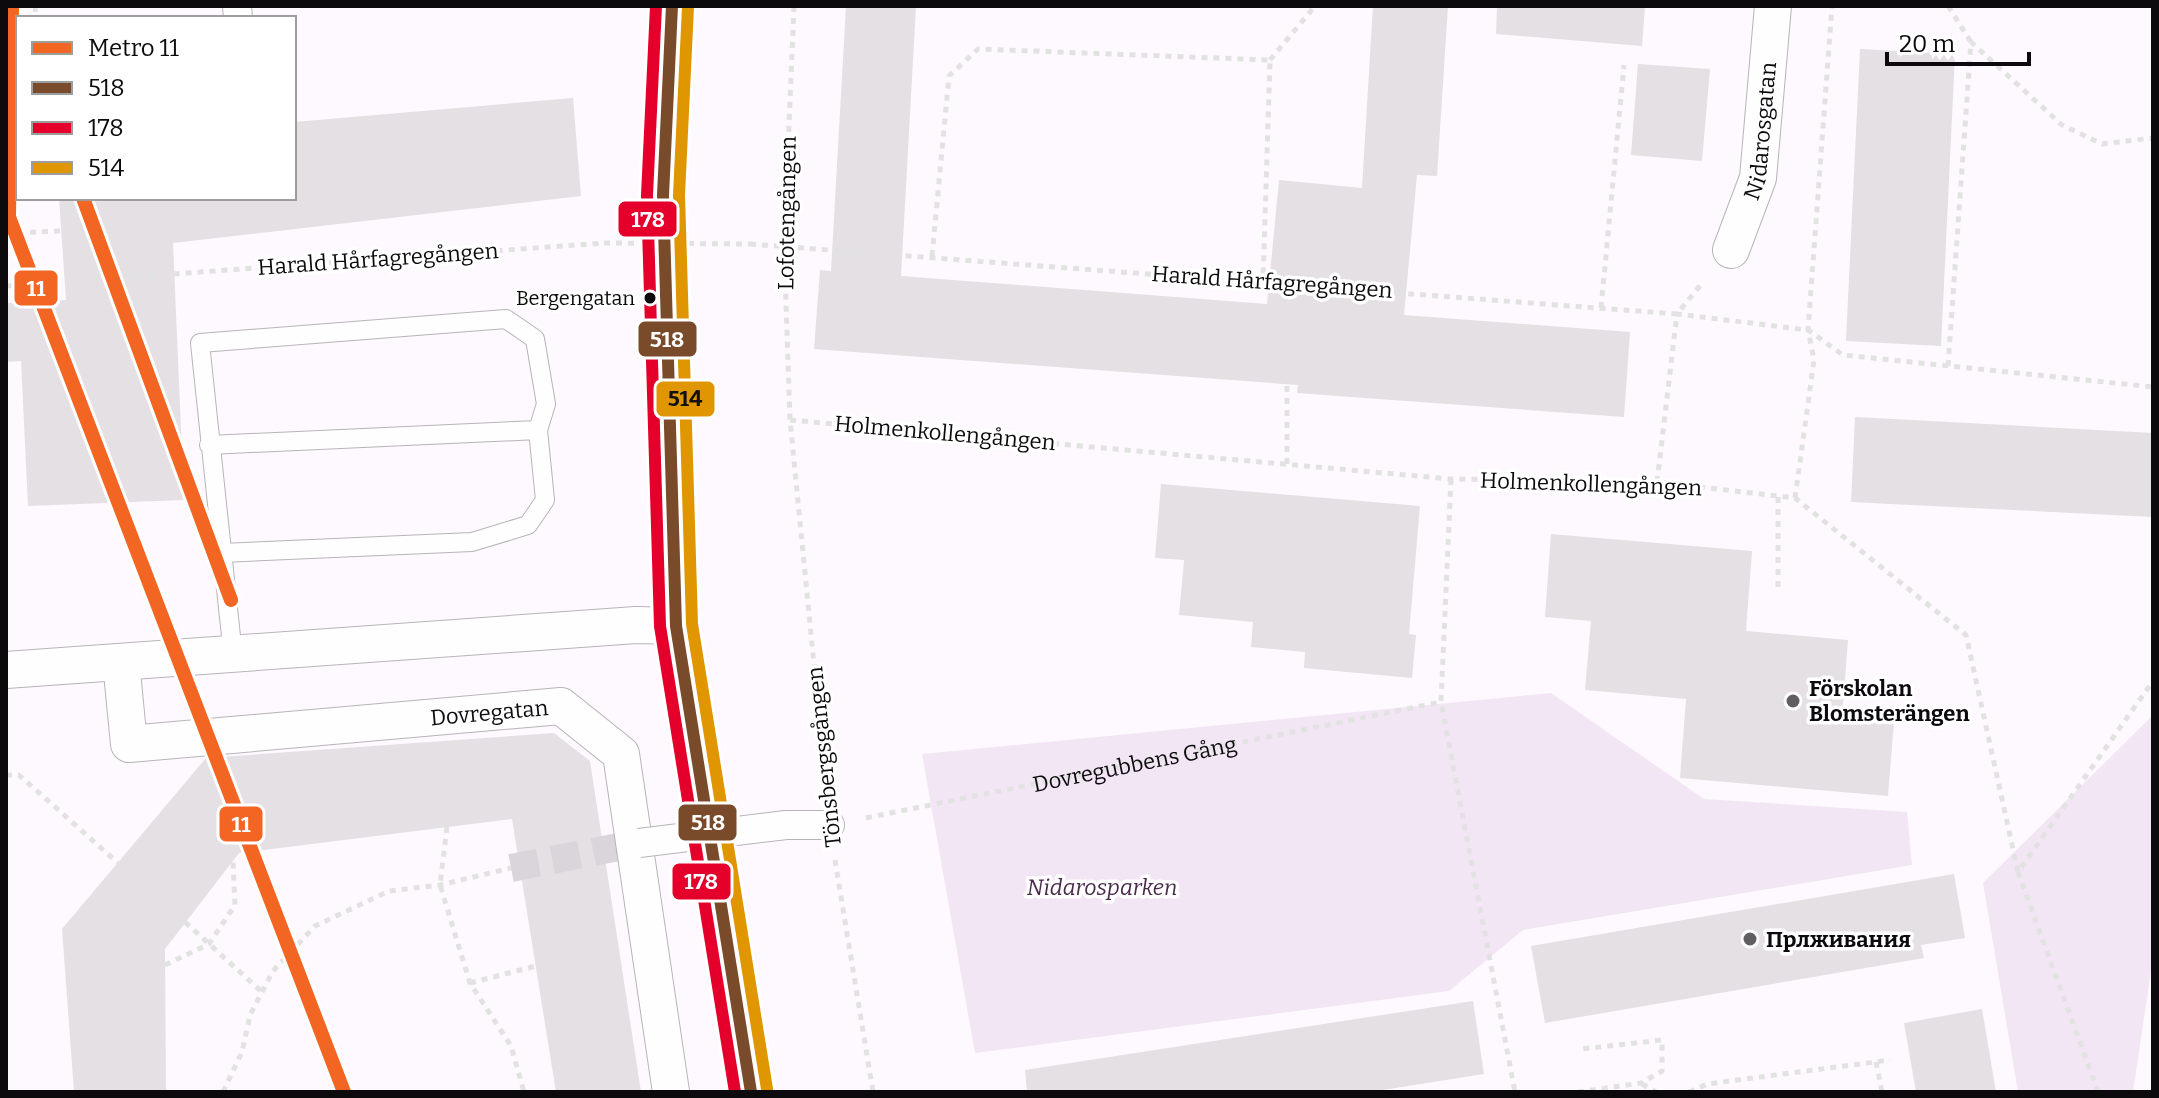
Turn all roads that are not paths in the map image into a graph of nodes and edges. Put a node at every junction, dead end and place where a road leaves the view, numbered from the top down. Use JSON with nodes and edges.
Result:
{"nodes":[{"id":1,"x":672,"y":6,"type":"edge"},
{"id":2,"x":1773,"y":6,"type":"edge"},
{"id":3,"x":1731,"y":250,"type":"road end"},
{"id":4,"x":538,"y":430,"type":"junction"},
{"id":5,"x":209,"y":445,"type":"junction"},
{"id":6,"x":222,"y":553,"type":"junction"},
{"id":7,"x":676,"y":626,"type":"junction"},
{"id":8,"x":233,"y":655,"type":"junction"},
{"id":9,"x":121,"y":662,"type":"junction"},
{"id":10,"x":6,"y":670,"type":"edge"},
{"id":11,"x":830,"y":825,"type":"road end"},
{"id":12,"x":639,"y":843,"type":"tunnel mouth"},
{"id":13,"x":671,"y":1092,"type":"edge"},
{"id":14,"x":751,"y":1092,"type":"edge"}],
"edges":[{"from":1,"to":7,"type":"street"},
{"from":2,"to":3,"type":"street","name":"Nidarosgatan"},
{"from":4,"to":5,"type":"lane"},
{"from":4,"to":5,"type":"lane"},
{"from":4,"to":6,"type":"lane"},
{"from":5,"to":6,"type":"lane"},
{"from":6,"to":8,"type":"lane"},
{"from":7,"to":8,"type":"street"},
{"from":7,"to":14,"type":"street"},
{"from":8,"to":9,"type":"street"},
{"from":9,"to":10,"type":"street"},
{"from":9,"to":13,"type":"street","name":"Dovregatan"},
{"from":11,"to":12,"type":"street","bridge":true}]}
